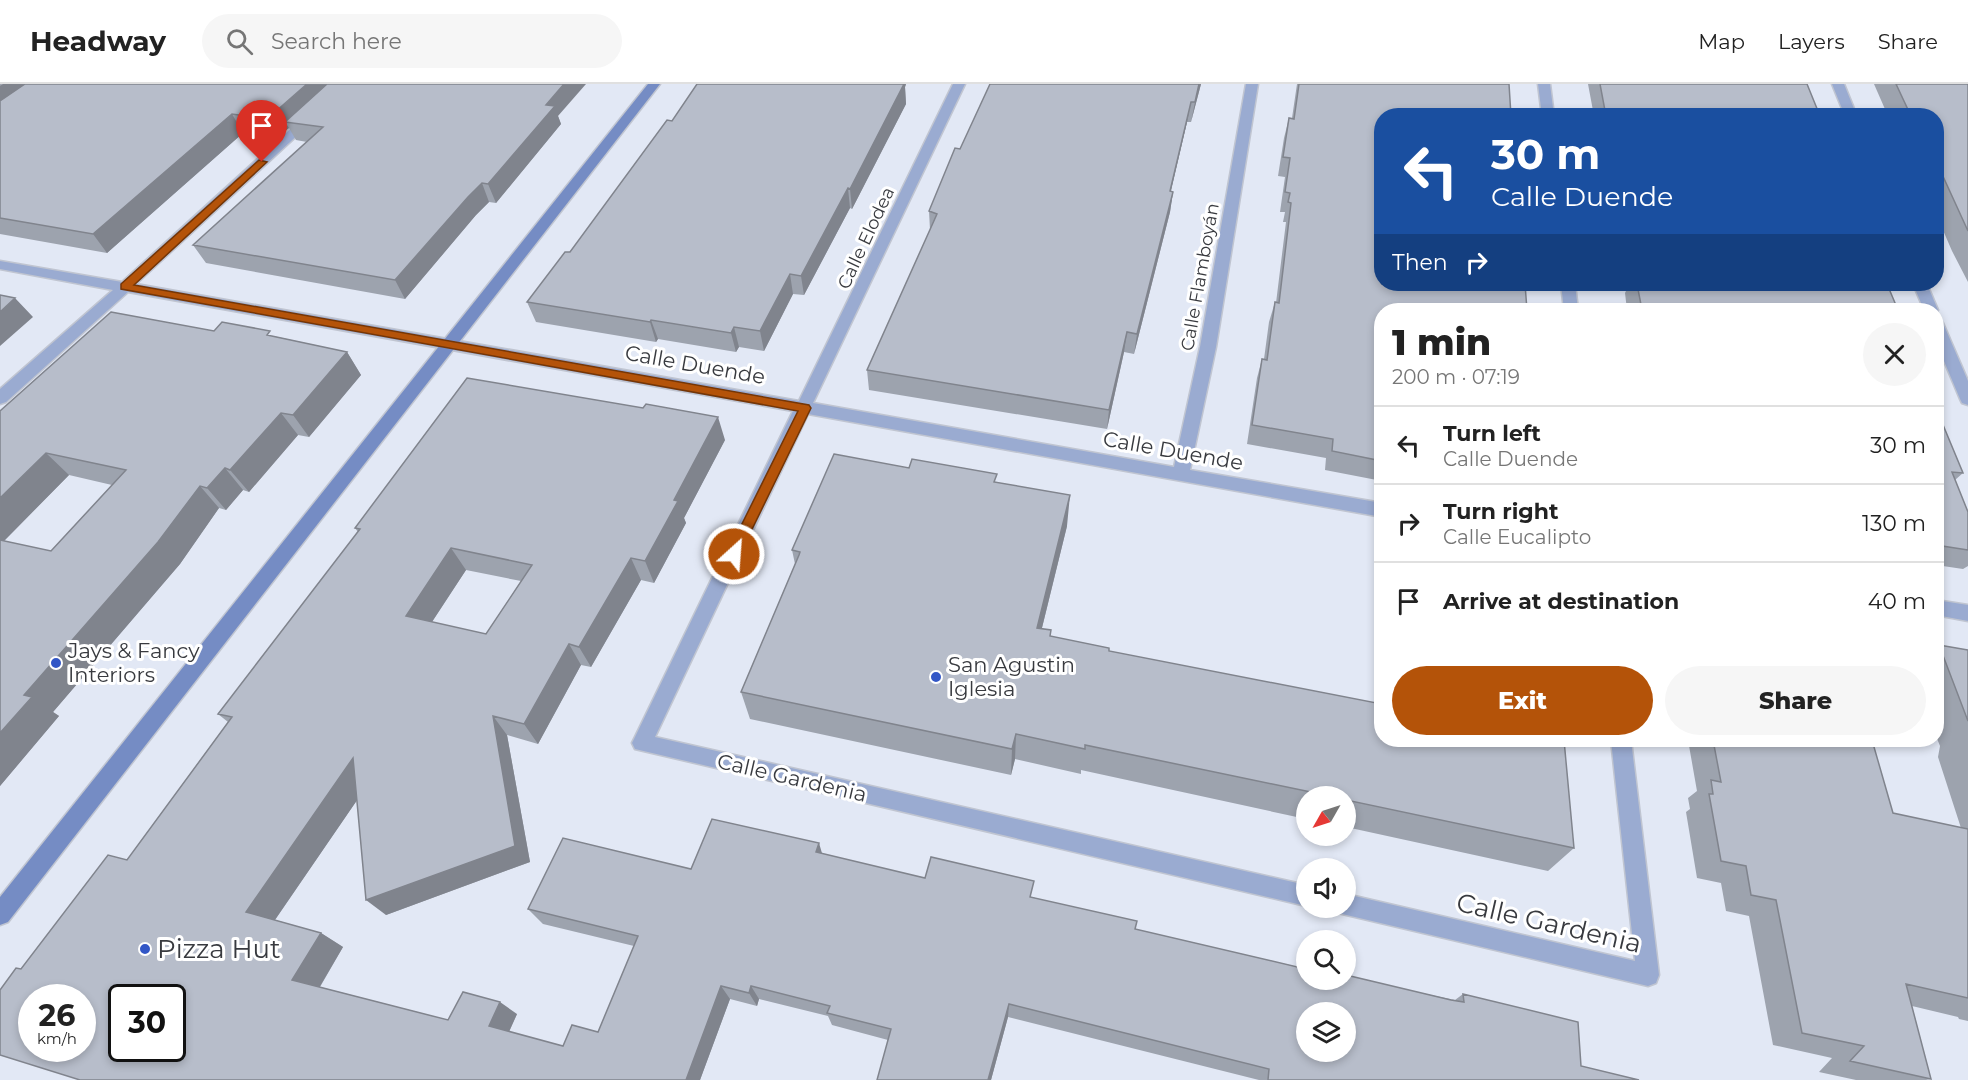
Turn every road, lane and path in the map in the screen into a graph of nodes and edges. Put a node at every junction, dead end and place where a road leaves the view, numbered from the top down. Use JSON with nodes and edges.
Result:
{"nodes":[{"id":1,"x":347,"y":84,"type":"edge"},
{"id":2,"x":654,"y":84,"type":"edge"},
{"id":3,"x":959,"y":84,"type":"edge"},
{"id":4,"x":1252,"y":84,"type":"edge"},
{"id":5,"x":1544,"y":84,"type":"edge"},
{"id":6,"x":1838,"y":84,"type":"edge"},
{"id":7,"x":1547,"y":108,"type":"edge"},
{"id":8,"x":1848,"y":108,"type":"edge"},
{"id":9,"x":0,"y":265,"type":"edge"},
{"id":10,"x":125,"y":287,"type":"junction"},
{"id":11,"x":1944,"y":342,"type":"edge"},
{"id":12,"x":447,"y":345,"type":"junction"},
{"id":13,"x":0,"y":398,"type":"edge"},
{"id":14,"x":1968,"y":399,"type":"edge"},
{"id":15,"x":805,"y":408,"type":"junction"},
{"id":16,"x":1181,"y":475,"type":"junction"},
{"id":17,"x":1374,"y":509,"type":"edge"},
{"id":18,"x":1944,"y":608,"type":"edge"},
{"id":19,"x":1968,"y":613,"type":"edge"},
{"id":20,"x":1622,"y":747,"type":"edge"},
{"id":21,"x":1296,"y":894,"type":"edge"},
{"id":22,"x":1356,"y":907,"type":"edge"},
{"id":23,"x":0,"y":914,"type":"edge"}],
"edges":[{"from":1,"to":10,"type":"street"},
{"from":2,"to":12,"type":"street"},
{"from":3,"to":15,"type":"street","name":"Calle Elodea"},
{"from":4,"to":16,"type":"street","name":"Calle Flamboyán"},
{"from":5,"to":7,"type":"street"},
{"from":6,"to":8,"type":"street"},
{"from":9,"to":10,"type":"street","name":"Calle Duende"},
{"from":10,"to":12,"type":"street","name":"Calle Duende"},
{"from":10,"to":13,"type":"street"},
{"from":11,"to":14,"type":"street"},
{"from":12,"to":15,"type":"street","name":"Calle Duende"},
{"from":12,"to":23,"type":"street"},
{"from":15,"to":16,"type":"street","name":"Calle Duende"},
{"from":15,"to":21,"type":"street","name":"Calle Gardenia"},
{"from":16,"to":17,"type":"street","name":"Calle Duende"},
{"from":18,"to":19,"type":"street"},
{"from":20,"to":22,"type":"street","name":"Calle Gardenia"}]}
